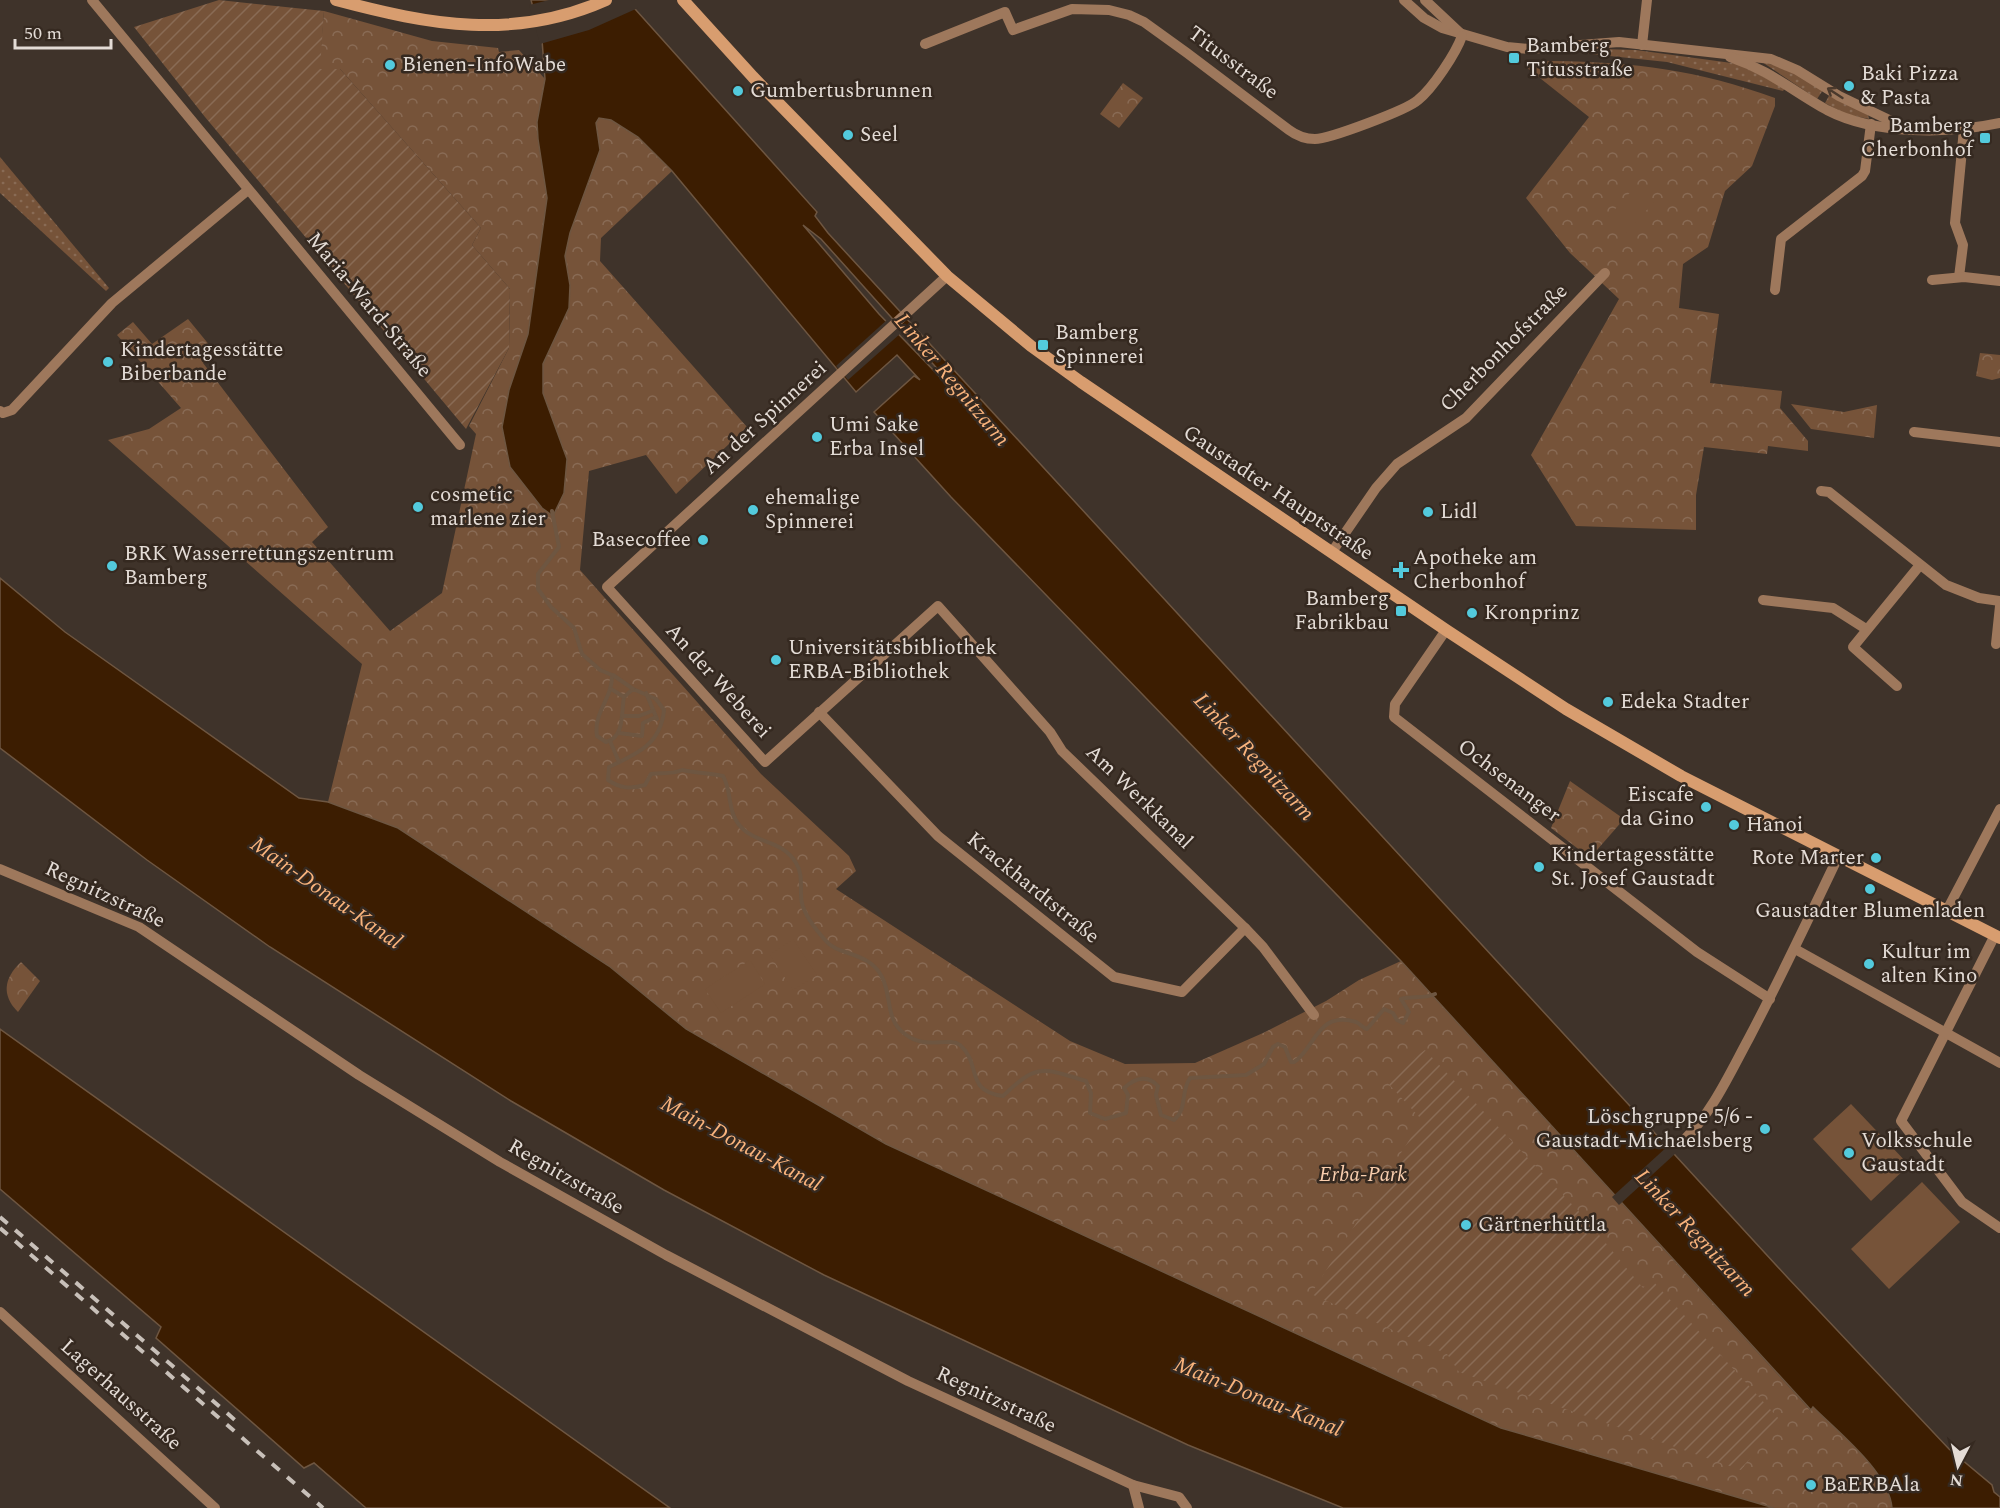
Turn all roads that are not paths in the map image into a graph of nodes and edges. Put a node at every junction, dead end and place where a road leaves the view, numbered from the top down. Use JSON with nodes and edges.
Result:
{"nodes":[{"id":1,"x":92,"y":0,"type":"edge"},
{"id":2,"x":336,"y":0,"type":"edge"},
{"id":3,"x":606,"y":0,"type":"edge"},
{"id":4,"x":683,"y":0,"type":"edge"},
{"id":5,"x":1404,"y":0,"type":"edge"},
{"id":6,"x":1425,"y":0,"type":"edge"},
{"id":7,"x":1647,"y":0,"type":"edge"},
{"id":8,"x":1462,"y":36,"type":"junction"},
{"id":9,"x":925,"y":44,"type":"dead end"},
{"id":10,"x":1642,"y":45,"type":"junction"},
{"id":11,"x":1716,"y":53,"type":"junction"},
{"id":12,"x":2000,"y":123,"type":"edge"},
{"id":13,"x":1871,"y":124,"type":"junction"},
{"id":14,"x":1906,"y":128,"type":"junction"},
{"id":15,"x":1964,"y":129,"type":"junction"},
{"id":16,"x":248,"y":190,"type":"junction"},
{"id":17,"x":1605,"y":273,"type":"dead end"},
{"id":18,"x":947,"y":276,"type":"junction"},
{"id":19,"x":1959,"y":277,"type":"junction"},
{"id":20,"x":1932,"y":280,"type":"dead end"},
{"id":21,"x":2000,"y":281,"type":"edge"},
{"id":22,"x":1775,"y":290,"type":"dead end"},
{"id":23,"x":1,"y":412,"type":"edge"},
{"id":24,"x":1914,"y":432,"type":"dead end"},
{"id":25,"x":2000,"y":442,"type":"edge"},
{"id":26,"x":460,"y":445,"type":"dead end"},
{"id":27,"x":1821,"y":491,"type":"dead end"},
{"id":28,"x":1332,"y":552,"type":"junction"},
{"id":29,"x":1920,"y":564,"type":"junction"},
{"id":30,"x":607,"y":587,"type":"joint"},
{"id":31,"x":1764,"y":600,"type":"dead end"},
{"id":32,"x":2000,"y":604,"type":"edge"},
{"id":33,"x":938,"y":606,"type":"joint"},
{"id":34,"x":1866,"y":629,"type":"junction"},
{"id":35,"x":1446,"y":630,"type":"junction"},
{"id":36,"x":1996,"y":644,"type":"dead end"},
{"id":37,"x":1897,"y":686,"type":"dead end"},
{"id":38,"x":819,"y":712,"type":"junction"},
{"id":39,"x":2000,"y":809,"type":"edge"},
{"id":40,"x":1838,"y":857,"type":"junction"},
{"id":41,"x":0,"y":869,"type":"edge"},
{"id":42,"x":1946,"y":912,"type":"junction"},
{"id":43,"x":1245,"y":928,"type":"junction"},
{"id":44,"x":1997,"y":937,"type":"edge"},
{"id":45,"x":1795,"y":949,"type":"junction"},
{"id":46,"x":1770,"y":999,"type":"junction"},
{"id":47,"x":1314,"y":1015,"type":"dead end"},
{"id":48,"x":1945,"y":1033,"type":"junction"},
{"id":49,"x":2000,"y":1063,"type":"edge"},
{"id":50,"x":1685,"y":1139,"type":"dead end"},
{"id":51,"x":2000,"y":1228,"type":"edge"},
{"id":52,"x":0,"y":1312,"type":"edge"},
{"id":53,"x":1133,"y":1485,"type":"junction"},
{"id":54,"x":215,"y":1508,"type":"edge"},
{"id":55,"x":1139,"y":1508,"type":"edge"},
{"id":56,"x":1187,"y":1508,"type":"edge"}],
"edges":[{"from":1,"to":16,"type":"street","name":"Maria-Ward-Straße"},
{"from":2,"to":3,"type":"street"},
{"from":4,"to":18,"type":"street","name":"Gaustadter Hauptstraße"},
{"from":5,"to":8,"type":"street"},
{"from":6,"to":8,"type":"street"},
{"from":7,"to":10,"type":"street"},
{"from":8,"to":9,"type":"street","name":"Titusstraße"},
{"from":8,"to":10,"type":"street"},
{"from":10,"to":11,"type":"street"},
{"from":11,"to":13,"type":"street"},
{"from":14,"to":11,"type":"street","one_way":true},
{"from":12,"to":15,"type":"street"},
{"from":13,"to":14,"type":"street"},
{"from":13,"to":22,"type":"street"},
{"from":14,"to":15,"type":"street"},
{"from":15,"to":19,"type":"street"},
{"from":16,"to":23,"type":"street"},
{"from":16,"to":26,"type":"street","name":"Maria-Ward-Straße"},
{"from":17,"to":28,"type":"street","name":"Cherbonhofstraße"},
{"from":18,"to":28,"type":"street","name":"Gaustadter Hauptstraße"},
{"from":18,"to":30,"type":"street","name":"An der Spinnerei"},
{"from":19,"to":20,"type":"street"},
{"from":19,"to":21,"type":"street"},
{"from":24,"to":25,"type":"street"},
{"from":27,"to":29,"type":"street"},
{"from":28,"to":35,"type":"street","name":"Gaustadter Hauptstraße"},
{"from":29,"to":32,"type":"street"},
{"from":29,"to":34,"type":"street"},
{"from":30,"to":38,"type":"street","name":"An der Weberei"},
{"from":31,"to":34,"type":"street"},
{"from":32,"to":36,"type":"street"},
{"from":33,"to":38,"type":"street","name":"An der Weberei"},
{"from":33,"to":43,"type":"street","name":"Am Werkkanal"},
{"from":34,"to":37,"type":"street"},
{"from":35,"to":40,"type":"street","name":"Gaustadter Hauptstraße"},
{"from":35,"to":46,"type":"street","name":"Ochsenanger"},
{"from":38,"to":43,"type":"street","name":"Krackhardtstraße"},
{"from":39,"to":42,"type":"street"},
{"from":40,"to":42,"type":"street","name":"Gaustadter Hauptstraße"},
{"from":40,"to":45,"type":"street"},
{"from":41,"to":53,"type":"street","name":"Regnitzstraße"},
{"from":42,"to":44,"type":"street","name":"Gaustadter Hauptstraße"},
{"from":43,"to":47,"type":"street","name":"Am Werkkanal"},
{"from":44,"to":48,"type":"street"},
{"from":45,"to":46,"type":"street"},
{"from":45,"to":48,"type":"street"},
{"from":46,"to":50,"type":"street"},
{"from":48,"to":49,"type":"street"},
{"from":48,"to":51,"type":"street"},
{"from":52,"to":54,"type":"street","name":"Lagerhausstraße"},
{"from":53,"to":55,"type":"street"},
{"from":53,"to":56,"type":"street","name":"Regnitzstraße"}]}
